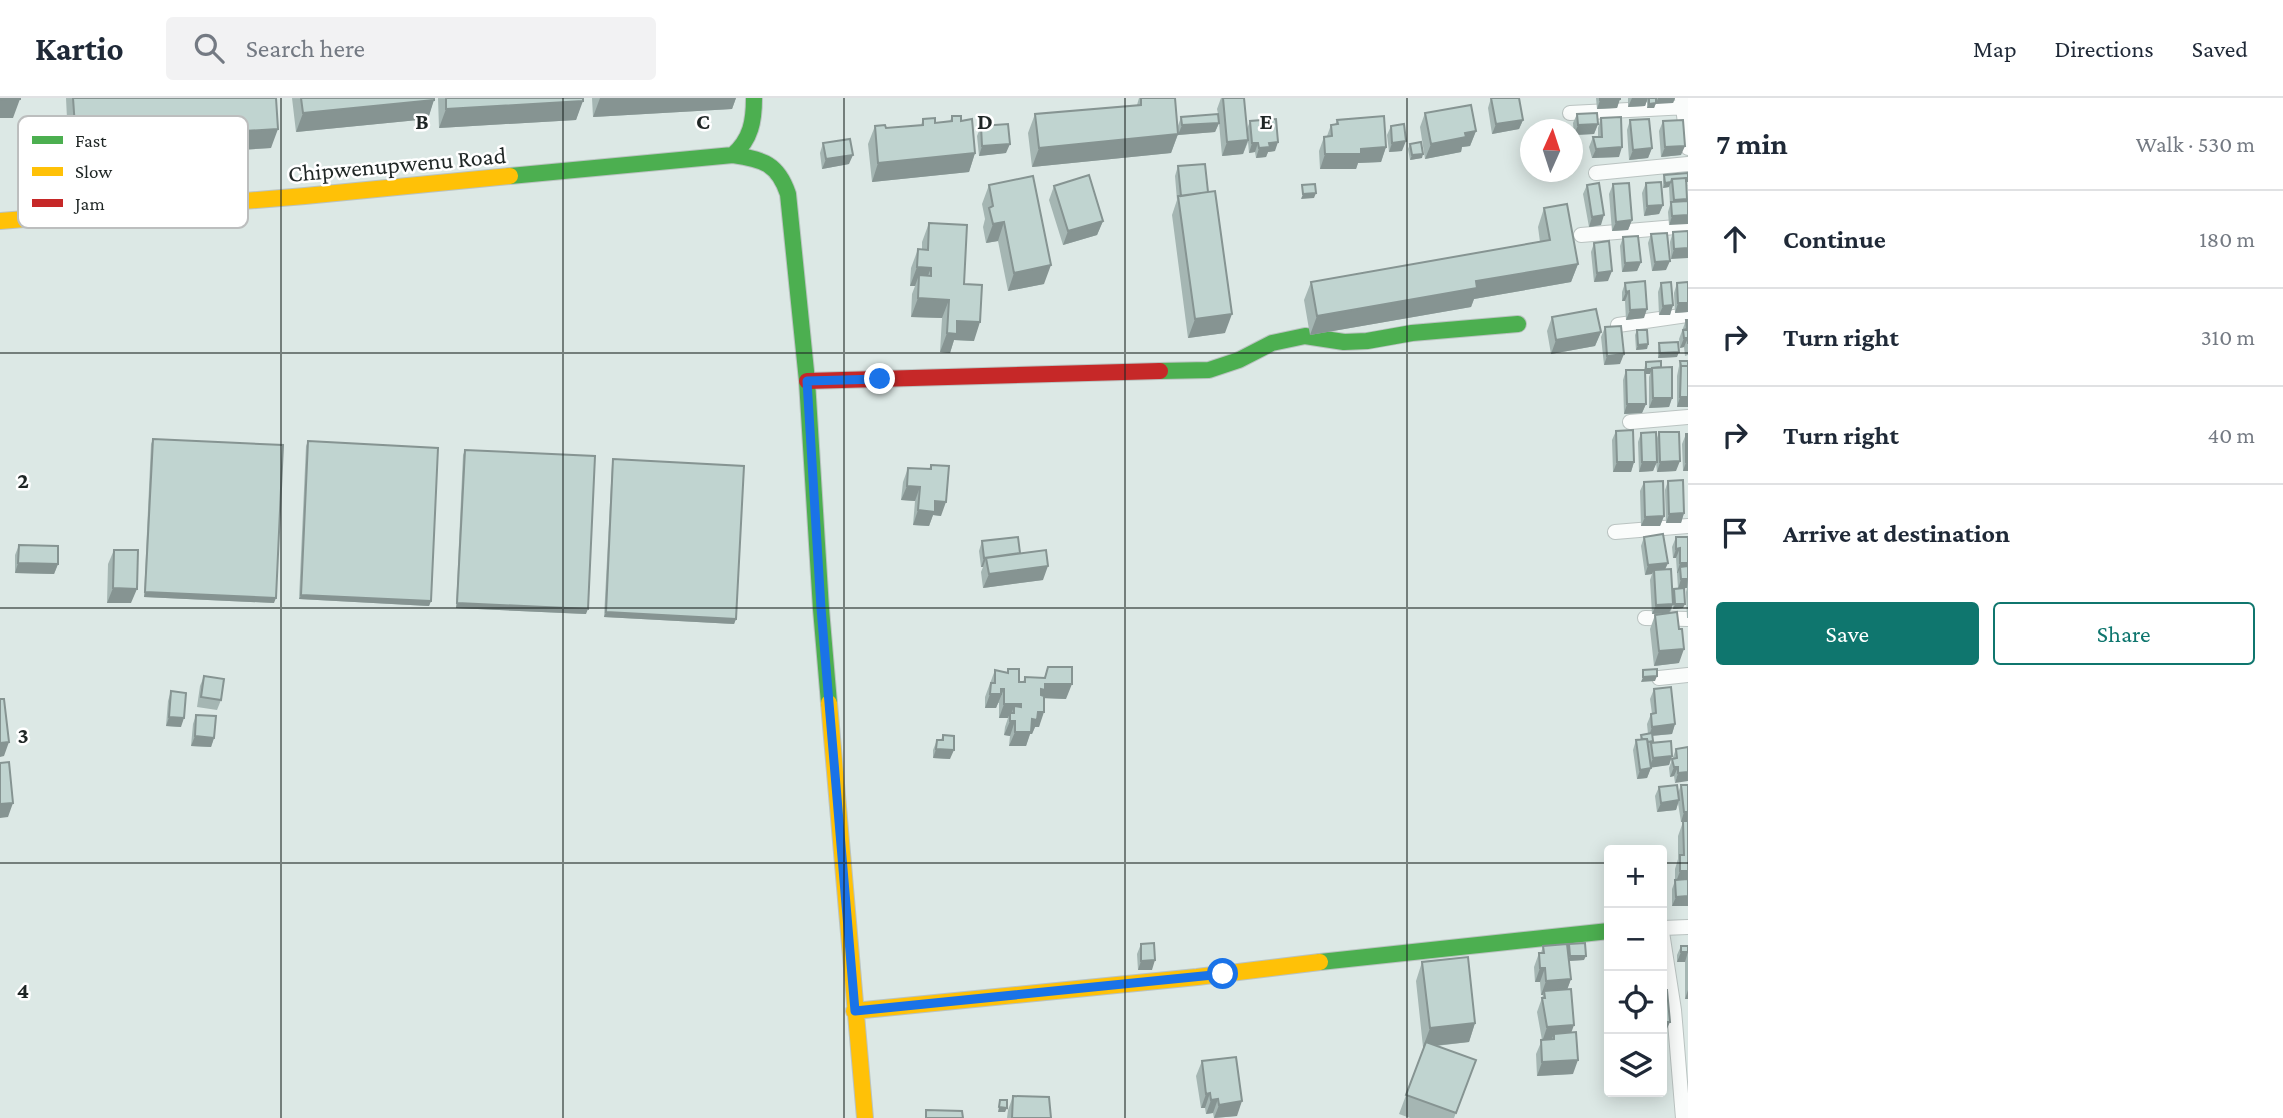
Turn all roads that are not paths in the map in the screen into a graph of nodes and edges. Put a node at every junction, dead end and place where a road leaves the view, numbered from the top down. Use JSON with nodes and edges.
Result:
{"nodes":[{"id":1,"x":754,"y":98,"type":"edge"},
{"id":2,"x":1685,"y":104,"type":"edge"},
{"id":3,"x":1570,"y":113,"type":"dead end"},
{"id":4,"x":1688,"y":148,"type":"edge"},
{"id":5,"x":733,"y":155,"type":"junction"},
{"id":6,"x":1688,"y":164,"type":"edge"},
{"id":7,"x":1596,"y":173,"type":"dead end"},
{"id":8,"x":248,"y":201,"type":"edge"},
{"id":9,"x":18,"y":220,"type":"edge"},
{"id":10,"x":0,"y":221,"type":"edge"},
{"id":11,"x":1688,"y":226,"type":"edge"},
{"id":12,"x":1581,"y":235,"type":"dead end"},
{"id":13,"x":1688,"y":315,"type":"edge"},
{"id":14,"x":1518,"y":324,"type":"dead end"},
{"id":15,"x":1618,"y":325,"type":"edge"},
{"id":16,"x":807,"y":381,"type":"junction"},
{"id":17,"x":1688,"y":417,"type":"edge"},
{"id":18,"x":1630,"y":422,"type":"dead end"},
{"id":19,"x":1688,"y":526,"type":"edge"},
{"id":20,"x":1615,"y":533,"type":"dead end"},
{"id":21,"x":1645,"y":618,"type":"dead end"},
{"id":22,"x":1688,"y":620,"type":"edge"},
{"id":23,"x":1688,"y":674,"type":"edge"},
{"id":24,"x":1659,"y":678,"type":"edge"},
{"id":25,"x":1688,"y":927,"type":"edge"},
{"id":26,"x":1667,"y":929,"type":"edge"},
{"id":27,"x":1604,"y":931,"type":"edge"},
{"id":28,"x":1667,"y":963,"type":"edge"},
{"id":29,"x":855,"y":1011,"type":"junction"},
{"id":30,"x":865,"y":1118,"type":"edge"},
{"id":31,"x":1684,"y":1118,"type":"edge"}],
"edges":[{"from":1,"to":5,"type":"street"},
{"from":2,"to":3,"type":"street"},
{"from":2,"to":4,"type":"street"},
{"from":5,"to":8,"type":"street","name":"Chipwenupwenu Road"},
{"from":5,"to":16,"type":"street","name":"Chipwenupwenu Road"},
{"from":6,"to":7,"type":"street"},
{"from":9,"to":10,"type":"street","name":"Chipwenupwenu Road"},
{"from":11,"to":12,"type":"street"},
{"from":13,"to":15,"type":"street"},
{"from":14,"to":16,"type":"street"},
{"from":16,"to":29,"type":"street","name":"Chipwenupwenu Road"},
{"from":17,"to":18,"type":"street"},
{"from":19,"to":20,"type":"street"},
{"from":21,"to":22,"type":"street"},
{"from":23,"to":24,"type":"street"},
{"from":25,"to":26,"type":"street"},
{"from":27,"to":29,"type":"street"},
{"from":28,"to":31,"type":"street"},
{"from":29,"to":30,"type":"street","name":"Chipwenupwenu Road"}]}
